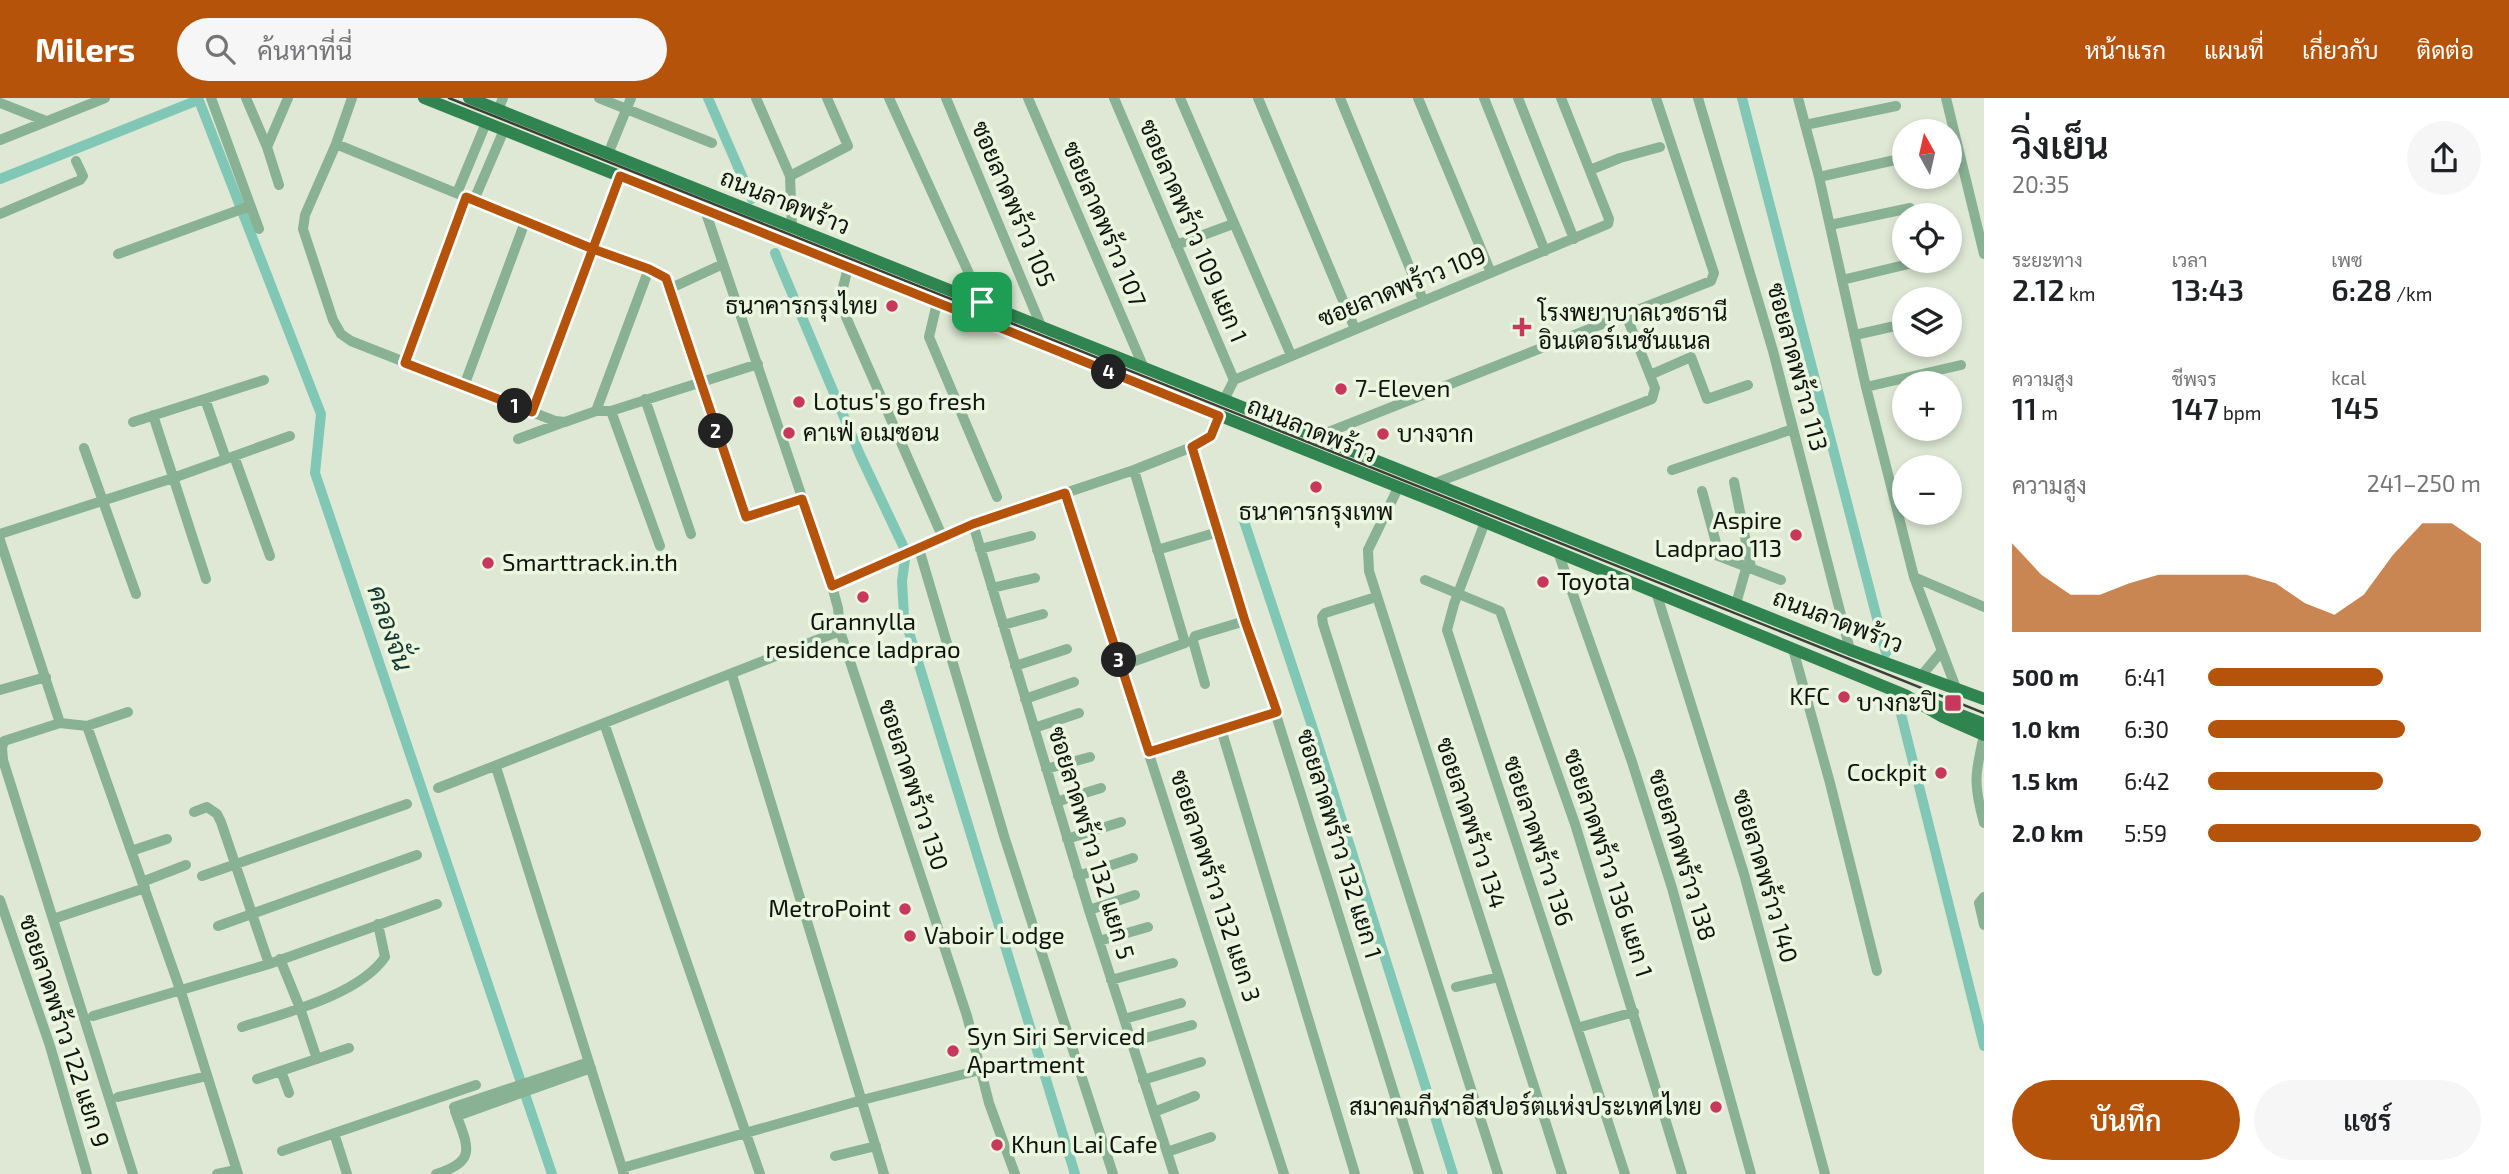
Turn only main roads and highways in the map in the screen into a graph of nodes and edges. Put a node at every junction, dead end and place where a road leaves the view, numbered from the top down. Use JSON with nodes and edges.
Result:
{"nodes":[{"id":1,"x":424,"y":98,"type":"edge"},
{"id":2,"x":469,"y":98,"type":"edge"},
{"id":3,"x":501,"y":104,"type":"edge"},
{"id":4,"x":962,"y":295,"type":"junction"},
{"id":5,"x":982,"y":302,"type":"junction"},
{"id":6,"x":956,"y":310,"type":"junction"},
{"id":7,"x":976,"y":318,"type":"junction"},
{"id":8,"x":1866,"y":656,"type":"junction"},
{"id":9,"x":1905,"y":695,"type":"junction"},
{"id":10,"x":1984,"y":699,"type":"edge"},
{"id":11,"x":1984,"y":708,"type":"edge"},
{"id":12,"x":1984,"y":724,"type":"edge"},
{"id":13,"x":1984,"y":735,"type":"edge"}],
"edges":[{"from":1,"to":6,"type":"main road","name":"ถนนลาดพร้าว"},
{"from":2,"to":3,"type":"main road","name":"ถนนลาดพร้าว"},
{"from":3,"to":4,"type":"main road","name":"ถนนลาดพร้าว"},
{"from":4,"to":5,"type":"main road","name":"ถนนลาดพร้าว"},
{"from":4,"to":6,"type":"main road"},
{"from":5,"to":7,"type":"main road"},
{"from":5,"to":8,"type":"main road","name":"ถนนลาดพร้าว"},
{"from":6,"to":7,"type":"main road","name":"ถนนลาดพร้าว"},
{"from":7,"to":9,"type":"main road","name":"ถนนลาดพร้าว"},
{"from":8,"to":10,"type":"main road","name":"ถนนลาดพร้าว"},
{"from":8,"to":11,"type":"main road"},
{"from":9,"to":12,"type":"main road"},
{"from":9,"to":13,"type":"main road","name":"ถนนลาดพร้าว"}]}
